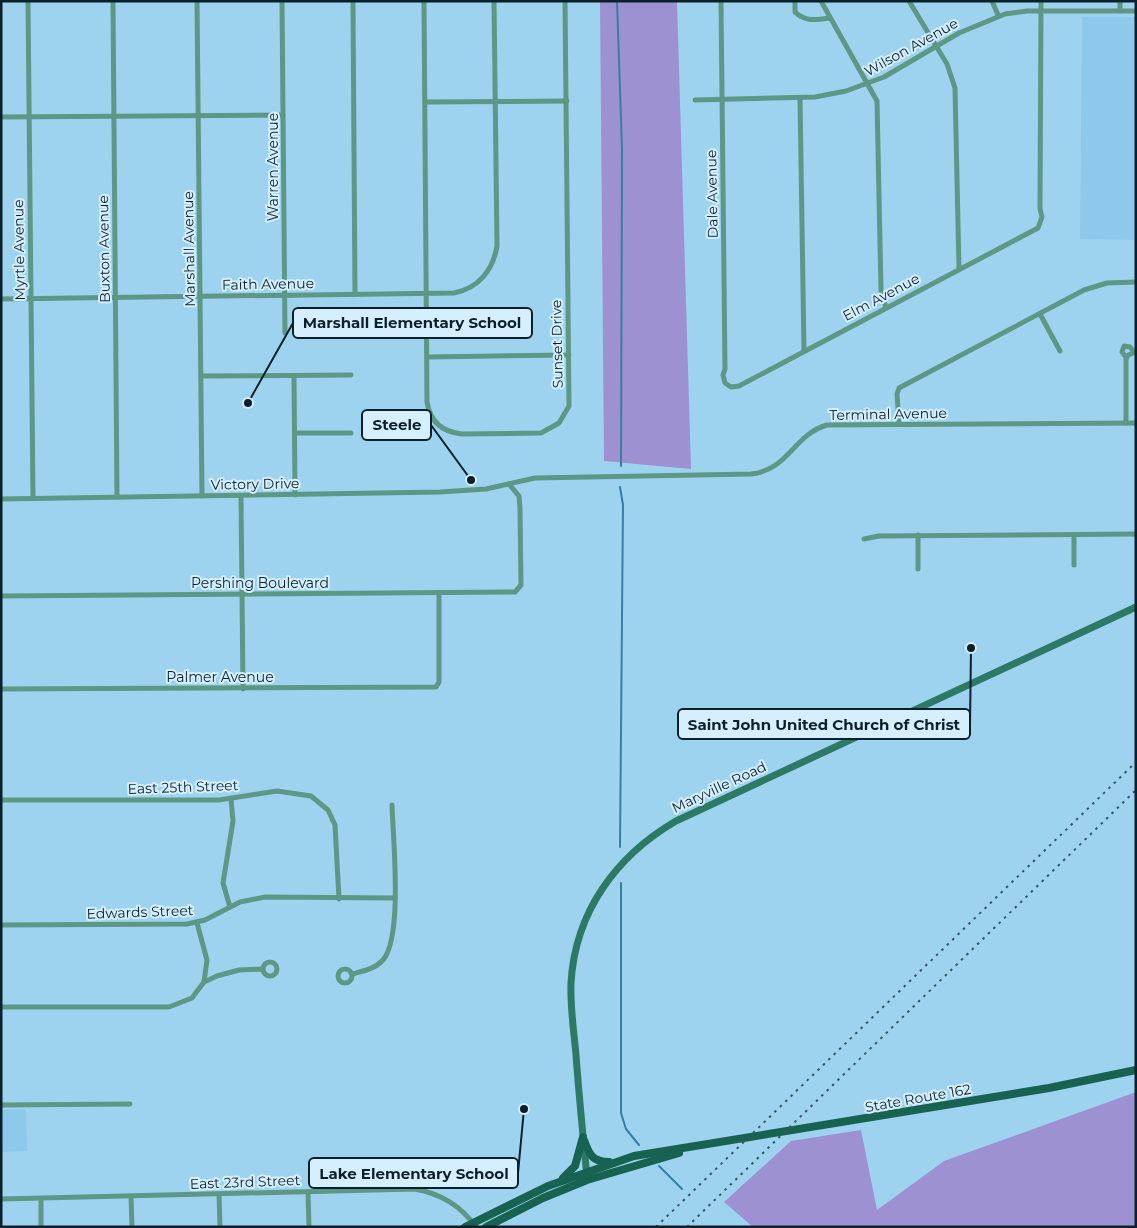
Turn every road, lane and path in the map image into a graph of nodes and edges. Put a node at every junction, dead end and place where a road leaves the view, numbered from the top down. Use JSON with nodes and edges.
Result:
{"nodes":[{"id":1,"x":28,"y":1,"type":"edge"},
{"id":2,"x":113,"y":1,"type":"edge"},
{"id":3,"x":197,"y":1,"type":"edge"},
{"id":4,"x":282,"y":1,"type":"edge"},
{"id":5,"x":353,"y":1,"type":"edge"},
{"id":6,"x":424,"y":1,"type":"edge"},
{"id":7,"x":494,"y":1,"type":"edge"},
{"id":8,"x":565,"y":1,"type":"edge"},
{"id":9,"x":721,"y":1,"type":"edge"},
{"id":10,"x":795,"y":1,"type":"edge"},
{"id":11,"x":821,"y":1,"type":"edge"},
{"id":12,"x":909,"y":1,"type":"edge"},
{"id":13,"x":992,"y":1,"type":"edge"},
{"id":14,"x":1041,"y":1,"type":"edge"},
{"id":15,"x":1120,"y":1,"type":"edge"},
{"id":16,"x":1041,"y":11,"type":"junction"},
{"id":17,"x":1120,"y":11,"type":"junction"},
{"id":18,"x":1136,"y":11,"type":"edge"},
{"id":19,"x":998,"y":15,"type":"junction"},
{"id":20,"x":830,"y":18,"type":"junction"},
{"id":21,"x":936,"y":47,"type":"junction"},
{"id":22,"x":868,"y":84,"type":"junction"},
{"id":23,"x":800,"y":98,"type":"junction"},
{"id":24,"x":695,"y":100,"type":"dead end"},
{"id":25,"x":722,"y":100,"type":"junction"},
{"id":26,"x":495,"y":101,"type":"junction"},
{"id":27,"x":566,"y":101,"type":"junction"},
{"id":28,"x":425,"y":102,"type":"junction"},
{"id":29,"x":284,"y":115,"type":"junction"},
{"id":30,"x":114,"y":116,"type":"junction"},
{"id":31,"x":198,"y":116,"type":"junction"},
{"id":32,"x":1,"y":117,"type":"edge"},
{"id":33,"x":29,"y":117,"type":"junction"},
{"id":34,"x":959,"y":269,"type":"junction"},
{"id":35,"x":1136,"y":282,"type":"edge"},
{"id":36,"x":426,"y":293,"type":"junction"},
{"id":37,"x":355,"y":294,"type":"junction"},
{"id":38,"x":285,"y":295,"type":"junction"},
{"id":39,"x":200,"y":296,"type":"junction"},
{"id":40,"x":116,"y":298,"type":"junction"},
{"id":41,"x":1,"y":299,"type":"edge"},
{"id":42,"x":31,"y":299,"type":"junction"},
{"id":43,"x":886,"y":308,"type":"junction"},
{"id":44,"x":1040,"y":314,"type":"junction"},
{"id":45,"x":285,"y":333,"type":"dead end"},
{"id":46,"x":804,"y":351,"type":"junction"},
{"id":47,"x":1060,"y":351,"type":"dead end"},
{"id":48,"x":1135,"y":352,"type":"edge"},
{"id":49,"x":569,"y":355,"type":"junction"},
{"id":50,"x":427,"y":357,"type":"junction"},
{"id":51,"x":1126,"y":357,"type":"junction"},
{"id":52,"x":352,"y":375,"type":"dead end"},
{"id":53,"x":201,"y":376,"type":"junction"},
{"id":54,"x":294,"y":376,"type":"junction"},
{"id":55,"x":728,"y":385,"type":"joint"},
{"id":56,"x":1126,"y":423,"type":"junction"},
{"id":57,"x":1136,"y":423,"type":"edge"},
{"id":58,"x":899,"y":424,"type":"junction"},
{"id":59,"x":294,"y":433,"type":"junction"},
{"id":60,"x":351,"y":433,"type":"dead end"},
{"id":61,"x":509,"y":484,"type":"junction"},
{"id":62,"x":295,"y":495,"type":"junction"},
{"id":63,"x":202,"y":496,"type":"junction"},
{"id":64,"x":241,"y":496,"type":"junction"},
{"id":65,"x":118,"y":497,"type":"junction"},
{"id":66,"x":1,"y":498,"type":"edge"},
{"id":67,"x":33,"y":498,"type":"junction"},
{"id":68,"x":1136,"y":534,"type":"edge"},
{"id":69,"x":1074,"y":535,"type":"junction"},
{"id":70,"x":918,"y":536,"type":"junction"},
{"id":71,"x":864,"y":539,"type":"dead end"},
{"id":72,"x":1074,"y":565,"type":"dead end"},
{"id":73,"x":918,"y":569,"type":"dead end"},
{"id":74,"x":439,"y":593,"type":"junction"},
{"id":75,"x":242,"y":595,"type":"junction"},
{"id":76,"x":1,"y":596,"type":"edge"},
{"id":77,"x":1136,"y":607,"type":"edge"},
{"id":78,"x":243,"y":689,"type":"junction"},
{"id":79,"x":1,"y":690,"type":"edge"},
{"id":80,"x":231,"y":799,"type":"junction"},
{"id":81,"x":1,"y":800,"type":"edge"},
{"id":82,"x":392,"y":805,"type":"dead end"},
{"id":83,"x":395,"y":898,"type":"junction"},
{"id":84,"x":339,"y":899,"type":"junction"},
{"id":85,"x":230,"y":907,"type":"junction"},
{"id":86,"x":197,"y":923,"type":"junction"},
{"id":87,"x":1,"y":925,"type":"edge"},
{"id":88,"x":263,"y":969,"type":"dead end"},
{"id":89,"x":352,"y":974,"type":"dead end"},
{"id":90,"x":204,"y":982,"type":"junction"},
{"id":91,"x":1,"y":1007,"type":"edge"},
{"id":92,"x":1136,"y":1070,"type":"edge"},
{"id":93,"x":130,"y":1104,"type":"dead end"},
{"id":94,"x":1,"y":1105,"type":"edge"},
{"id":95,"x":583,"y":1137,"type":"junction"},
{"id":96,"x":704,"y":1145,"type":"junction"},
{"id":97,"x":614,"y":1162,"type":"junction"},
{"id":98,"x":586,"y":1171,"type":"junction"},
{"id":99,"x":587,"y":1180,"type":"junction"},
{"id":100,"x":558,"y":1182,"type":"junction"},
{"id":101,"x":308,"y":1192,"type":"junction"},
{"id":102,"x":219,"y":1194,"type":"junction"},
{"id":103,"x":131,"y":1197,"type":"junction"},
{"id":104,"x":1,"y":1199,"type":"edge"},
{"id":105,"x":41,"y":1199,"type":"junction"},
{"id":106,"x":474,"y":1224,"type":"edge"},
{"id":107,"x":41,"y":1227,"type":"edge"},
{"id":108,"x":132,"y":1227,"type":"edge"},
{"id":109,"x":220,"y":1227,"type":"edge"},
{"id":110,"x":309,"y":1227,"type":"edge"},
{"id":111,"x":465,"y":1227,"type":"edge"},
{"id":112,"x":486,"y":1227,"type":"edge"}],
"edges":[{"from":1,"to":33,"type":"street","name":"Myrtle Avenue"},
{"from":2,"to":30,"type":"street","name":"Buxton Avenue"},
{"from":3,"to":31,"type":"street","name":"Marshall Avenue"},
{"from":4,"to":29,"type":"street","name":"Warren Avenue"},
{"from":5,"to":37,"type":"street"},
{"from":6,"to":28,"type":"street","name":"Sunset Drive"},
{"from":7,"to":26,"type":"street","name":"Faith Avenue"},
{"from":8,"to":27,"type":"street","name":"Sunset Drive"},
{"from":9,"to":25,"type":"street","name":"Dale Avenue"},
{"from":10,"to":20,"type":"street"},
{"from":11,"to":20,"type":"street"},
{"from":12,"to":21,"type":"street"},
{"from":13,"to":19,"type":"street"},
{"from":14,"to":16,"type":"street"},
{"from":15,"to":17,"type":"street"},
{"from":16,"to":17,"type":"street","name":"Wilson Avenue"},
{"from":16,"to":19,"type":"street","name":"Wilson Avenue"},
{"from":16,"to":34,"type":"street","name":"Elm Avenue"},
{"from":17,"to":18,"type":"street","name":"Wilson Avenue"},
{"from":19,"to":21,"type":"street","name":"Wilson Avenue"},
{"from":20,"to":22,"type":"street"},
{"from":21,"to":22,"type":"street","name":"Wilson Avenue"},
{"from":21,"to":34,"type":"street"},
{"from":22,"to":23,"type":"street","name":"Wilson Avenue"},
{"from":22,"to":43,"type":"street"},
{"from":23,"to":25,"type":"street","name":"Wilson Avenue"},
{"from":23,"to":46,"type":"street"},
{"from":24,"to":25,"type":"street","name":"Wilson Avenue"},
{"from":25,"to":55,"type":"street","name":"Dale Avenue"},
{"from":26,"to":27,"type":"street"},
{"from":26,"to":28,"type":"street"},
{"from":26,"to":36,"type":"street","name":"Faith Avenue"},
{"from":27,"to":49,"type":"street","name":"Sunset Drive"},
{"from":28,"to":36,"type":"street","name":"Sunset Drive"},
{"from":29,"to":31,"type":"street"},
{"from":29,"to":38,"type":"street","name":"Warren Avenue"},
{"from":30,"to":31,"type":"street"},
{"from":30,"to":33,"type":"street"},
{"from":30,"to":40,"type":"street","name":"Buxton Avenue"},
{"from":31,"to":39,"type":"street","name":"Marshall Avenue"},
{"from":32,"to":33,"type":"street"},
{"from":33,"to":42,"type":"street","name":"Myrtle Avenue"},
{"from":34,"to":43,"type":"street","name":"Elm Avenue"},
{"from":35,"to":44,"type":"street"},
{"from":36,"to":37,"type":"street","name":"Faith Avenue"},
{"from":36,"to":50,"type":"street","name":"Sunset Drive"},
{"from":37,"to":38,"type":"street","name":"Faith Avenue"},
{"from":38,"to":39,"type":"street","name":"Faith Avenue"},
{"from":38,"to":45,"type":"street","name":"Warren Avenue"},
{"from":39,"to":40,"type":"street","name":"Faith Avenue"},
{"from":39,"to":53,"type":"street","name":"Marshall Avenue"},
{"from":40,"to":42,"type":"street","name":"Faith Avenue"},
{"from":40,"to":65,"type":"street","name":"Buxton Avenue"},
{"from":41,"to":42,"type":"street","name":"Faith Avenue"},
{"from":42,"to":67,"type":"street","name":"Myrtle Avenue"},
{"from":43,"to":46,"type":"street","name":"Elm Avenue"},
{"from":44,"to":47,"type":"street"},
{"from":44,"to":58,"type":"street"},
{"from":46,"to":55,"type":"street","name":"Elm Avenue"},
{"from":48,"to":51,"type":"street"},
{"from":48,"to":51,"type":"street"},
{"from":49,"to":50,"type":"street"},
{"from":49,"to":50,"type":"street","name":"Sunset Drive"},
{"from":51,"to":56,"type":"street"},
{"from":52,"to":54,"type":"street"},
{"from":53,"to":54,"type":"street"},
{"from":53,"to":63,"type":"street","name":"Marshall Avenue"},
{"from":54,"to":59,"type":"street"},
{"from":56,"to":57,"type":"street","name":"Terminal Avenue"},
{"from":56,"to":58,"type":"street","name":"Terminal Avenue"},
{"from":58,"to":61,"type":"street","name":"Terminal Avenue"},
{"from":59,"to":60,"type":"street"},
{"from":59,"to":62,"type":"street"},
{"from":61,"to":62,"type":"street","name":"Victory Drive"},
{"from":61,"to":74,"type":"street","name":"Pershing Boulevard"},
{"from":62,"to":64,"type":"street","name":"Victory Drive"},
{"from":63,"to":64,"type":"street","name":"Victory Drive"},
{"from":63,"to":65,"type":"street","name":"Victory Drive"},
{"from":64,"to":75,"type":"street"},
{"from":65,"to":67,"type":"street","name":"Victory Drive"},
{"from":66,"to":67,"type":"street","name":"Victory Drive"},
{"from":68,"to":69,"type":"street"},
{"from":69,"to":70,"type":"street"},
{"from":69,"to":72,"type":"street"},
{"from":70,"to":71,"type":"street"},
{"from":70,"to":73,"type":"street"},
{"from":74,"to":75,"type":"street","name":"Pershing Boulevard"},
{"from":74,"to":78,"type":"street","name":"Palmer Avenue"},
{"from":75,"to":76,"type":"street","name":"Pershing Boulevard"},
{"from":75,"to":78,"type":"street"},
{"from":77,"to":95,"type":"main road","name":"Maryville Road"},
{"from":78,"to":79,"type":"street","name":"Palmer Avenue"},
{"from":80,"to":81,"type":"street","name":"East 25th Street"},
{"from":80,"to":84,"type":"street","name":"East 25th Street"},
{"from":80,"to":85,"type":"street"},
{"from":82,"to":83,"type":"street"},
{"from":83,"to":84,"type":"street","name":"Edwards Street"},
{"from":83,"to":89,"type":"street"},
{"from":84,"to":85,"type":"street","name":"Edwards Street"},
{"from":85,"to":86,"type":"street","name":"Edwards Street"},
{"from":86,"to":87,"type":"street","name":"Edwards Street"},
{"from":86,"to":90,"type":"street"},
{"from":88,"to":90,"type":"street"},
{"from":90,"to":91,"type":"street"},
{"from":92,"to":96,"type":"main road","name":"State Route 162"},
{"from":93,"to":94,"type":"street"},
{"from":95,"to":97,"type":"main road"},
{"from":95,"to":98,"type":"main road","name":"Maryville Road"},
{"from":95,"to":100,"type":"main road"},
{"from":96,"to":97,"type":"main road","name":"State Route 162"},
{"from":96,"to":99,"type":"main road","name":"State Route 162"},
{"from":97,"to":98,"type":"main road","name":"State Route 162"},
{"from":98,"to":99,"type":"main road","name":"Maryville Road"},
{"from":98,"to":100,"type":"main road","name":"State Route 162"},
{"from":99,"to":112,"type":"main road","name":"State Route 162"},
{"from":100,"to":106,"type":"main road","name":"State Route 162"},
{"from":101,"to":102,"type":"street","name":"East 23rd Street"},
{"from":101,"to":106,"type":"street","name":"East 23rd Street"},
{"from":101,"to":110,"type":"street"},
{"from":102,"to":103,"type":"street","name":"East 23rd Street"},
{"from":102,"to":109,"type":"street"},
{"from":103,"to":105,"type":"street","name":"East 23rd Street"},
{"from":103,"to":108,"type":"street"},
{"from":104,"to":105,"type":"street","name":"East 23rd Street"},
{"from":105,"to":107,"type":"street"},
{"from":106,"to":111,"type":"main road","name":"State Route 162"}]}
